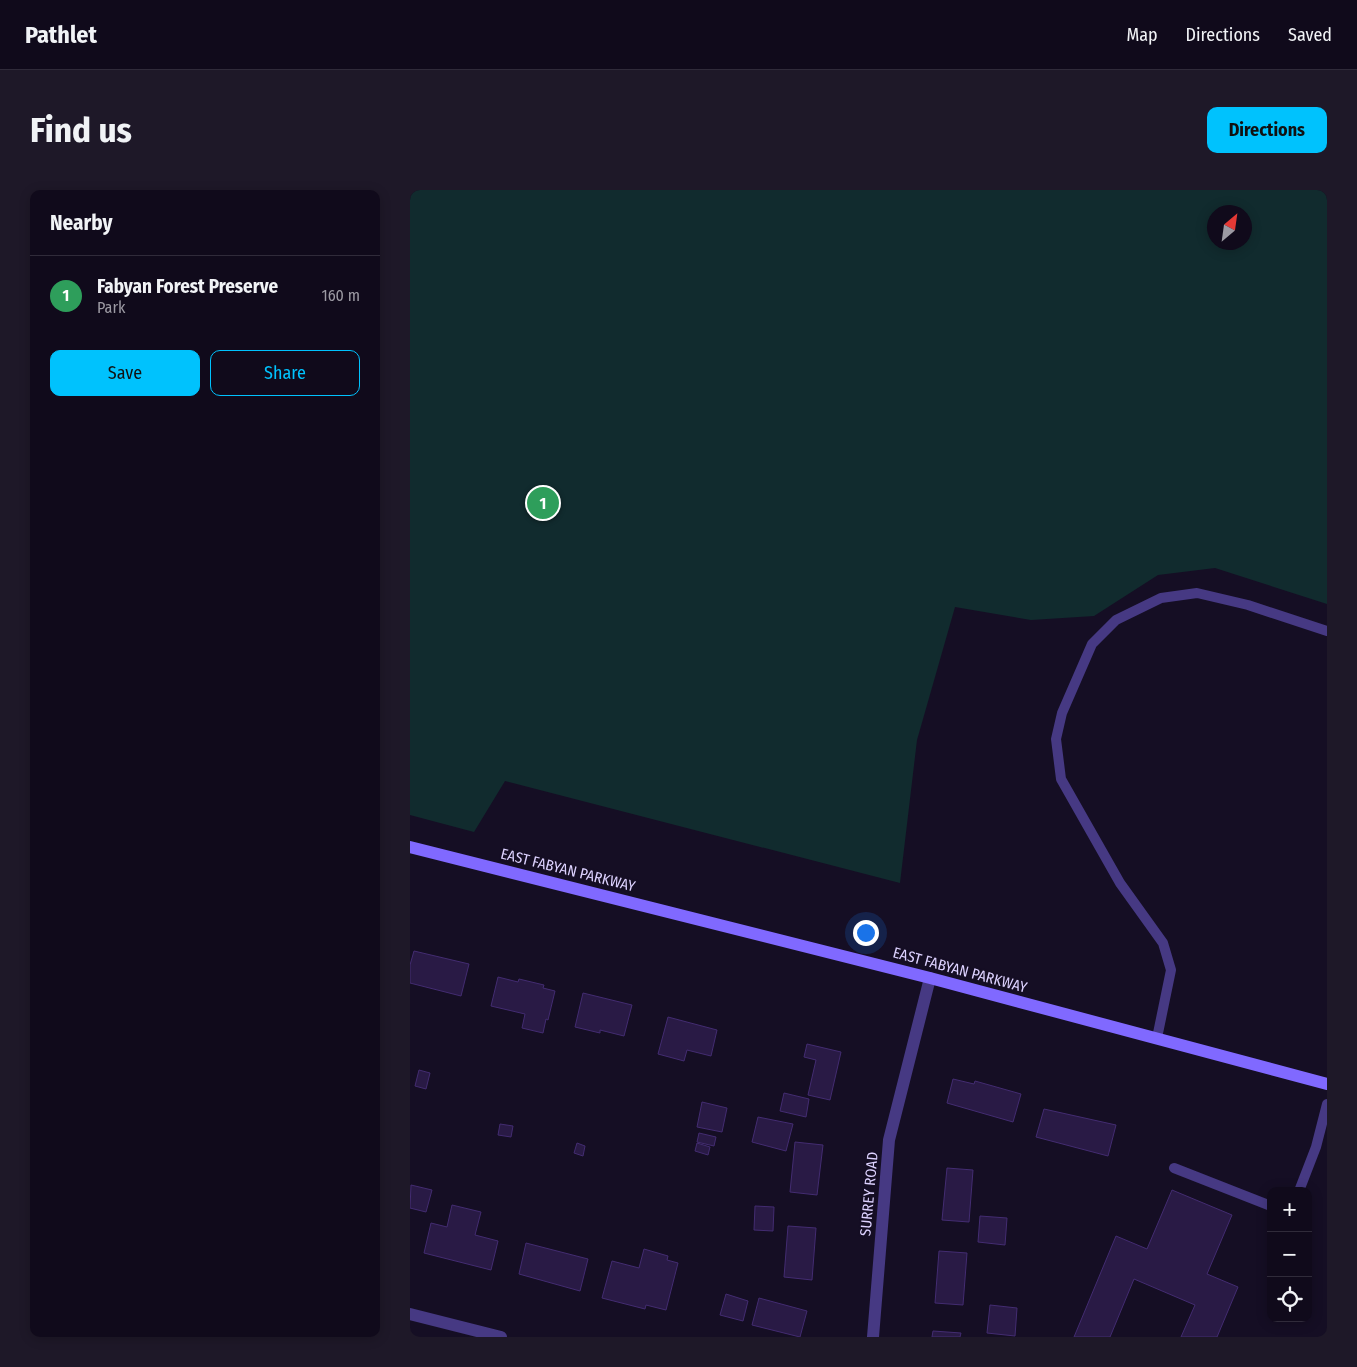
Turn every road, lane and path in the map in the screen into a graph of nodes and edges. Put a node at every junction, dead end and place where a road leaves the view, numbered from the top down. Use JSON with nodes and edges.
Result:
{"nodes":[{"id":1,"x":1327,"y":632,"type":"edge"},
{"id":2,"x":410,"y":847,"type":"edge"},
{"id":3,"x":930,"y":978,"type":"junction"},
{"id":4,"x":1157,"y":1038,"type":"junction"},
{"id":5,"x":1327,"y":1084,"type":"edge"},
{"id":6,"x":1327,"y":1104,"type":"edge"},
{"id":7,"x":1174,"y":1168,"type":"dead end"},
{"id":8,"x":1301,"y":1187,"type":"edge"},
{"id":9,"x":1267,"y":1204,"type":"edge"},
{"id":10,"x":410,"y":1314,"type":"edge"},
{"id":11,"x":501,"y":1337,"type":"edge"},
{"id":12,"x":873,"y":1337,"type":"edge"}],
"edges":[{"from":1,"to":4,"type":"lane"},
{"from":2,"to":3,"type":"main road","name":"EAST FABYAN PARKWAY"},
{"from":3,"to":4,"type":"main road","name":"EAST FABYAN PARKWAY"},
{"from":3,"to":12,"type":"street","name":"SURREY ROAD"},
{"from":4,"to":5,"type":"main road","name":"EAST FABYAN PARKWAY"},
{"from":6,"to":8,"type":"lane"},
{"from":7,"to":9,"type":"lane"},
{"from":10,"to":11,"type":"street"}]}
